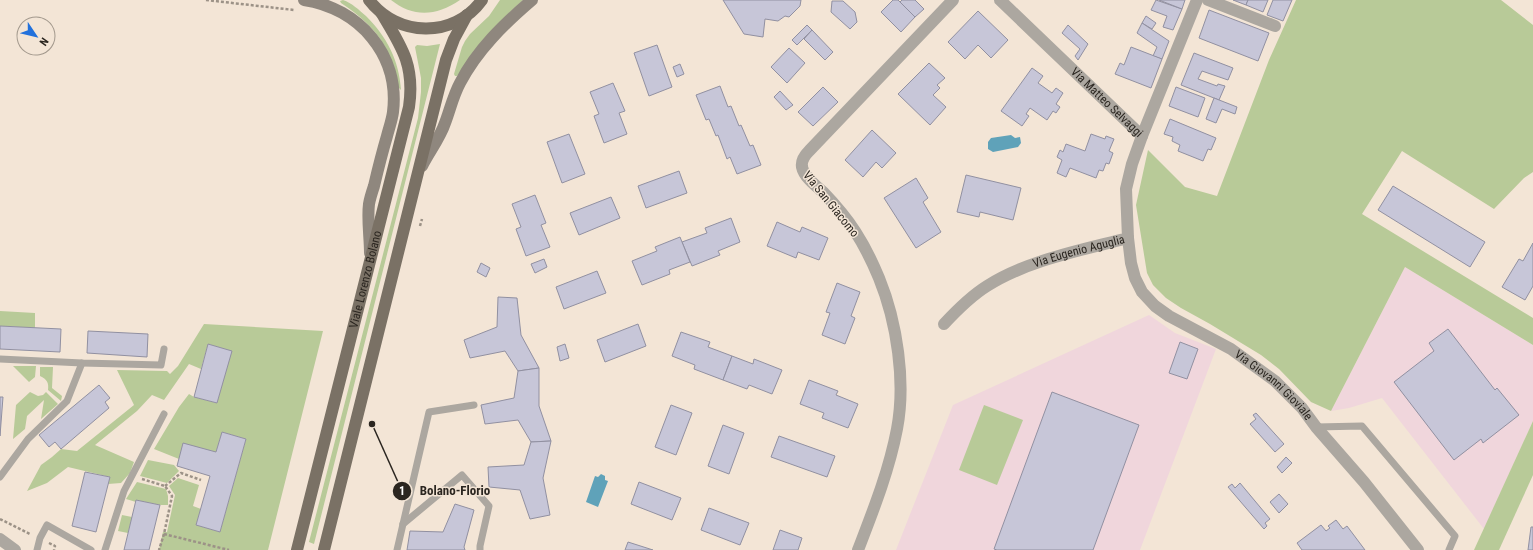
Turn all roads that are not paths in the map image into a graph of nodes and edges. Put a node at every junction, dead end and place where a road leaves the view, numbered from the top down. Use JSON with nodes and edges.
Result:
{"nodes":[{"id":1,"x":364,"y":0,"type":"edge"},
{"id":2,"x":482,"y":0,"type":"edge"},
{"id":3,"x":532,"y":0,"type":"edge"},
{"id":4,"x":953,"y":0,"type":"edge"},
{"id":5,"x":1000,"y":0,"type":"edge"},
{"id":6,"x":1197,"y":0,"type":"edge"},
{"id":7,"x":1208,"y":0,"type":"edge"},
{"id":8,"x":301,"y":5,"type":"edge"},
{"id":9,"x":376,"y":7,"type":"edge"},
{"id":10,"x":467,"y":15,"type":"junction"},
{"id":11,"x":1275,"y":26,"type":"dead end"},
{"id":12,"x":1142,"y":136,"type":"junction"},
{"id":13,"x":419,"y":171,"type":"junction"},
{"id":14,"x":1128,"y":238,"type":"junction"},
{"id":15,"x":370,"y":260,"type":"junction"},
{"id":16,"x":944,"y":324,"type":"dead end"},
{"id":17,"x":164,"y":349,"type":"dead end"},
{"id":18,"x":0,"y":359,"type":"edge"},
{"id":19,"x":82,"y":363,"type":"junction"},
{"id":20,"x":474,"y":405,"type":"dead end"},
{"id":21,"x":164,"y":414,"type":"dead end"},
{"id":22,"x":1316,"y":427,"type":"junction"},
{"id":23,"x":0,"y":478,"type":"edge"},
{"id":24,"x":403,"y":524,"type":"junction"},
{"id":25,"x":0,"y":539,"type":"edge"},
{"id":26,"x":16,"y":550,"type":"edge"},
{"id":27,"x":36,"y":550,"type":"edge"},
{"id":28,"x":91,"y":550,"type":"edge"},
{"id":29,"x":105,"y":550,"type":"edge"},
{"id":30,"x":297,"y":550,"type":"edge"},
{"id":31,"x":324,"y":550,"type":"edge"},
{"id":32,"x":397,"y":550,"type":"edge"},
{"id":33,"x":480,"y":550,"type":"edge"},
{"id":34,"x":858,"y":550,"type":"edge"},
{"id":35,"x":1418,"y":550,"type":"edge"},
{"id":36,"x":1449,"y":550,"type":"edge"}],
"edges":[{"from":1,"to":9,"type":"main road"},
{"from":2,"to":10,"type":"main road"},
{"from":3,"to":13,"type":"main road"},
{"from":4,"to":34,"type":"street","name":"Via San Giacomo"},
{"from":5,"to":12,"type":"street","name":"Via Matteo Selvaggi"},
{"from":6,"to":12,"type":"street","name":"Via Matteo Selvaggi"},
{"from":7,"to":11,"type":"street"},
{"from":8,"to":15,"type":"main road"},
{"from":9,"to":10,"type":"main road"},
{"from":9,"to":15,"type":"main road","name":"Viale Lorenzo Bolano"},
{"from":10,"to":13,"type":"main road","name":"Viale Lorenzo Bolano"},
{"from":12,"to":14,"type":"street","name":"Via Eugenio Aguglia"},
{"from":13,"to":31,"type":"main road","name":"Viale Lorenzo Bolano"},
{"from":14,"to":16,"type":"street","name":"Via Eugenio Aguglia"},
{"from":14,"to":22,"type":"street","name":"Via Giovanni Gioviale"},
{"from":15,"to":30,"type":"main road","name":"Viale Lorenzo Bolano"},
{"from":17,"to":19,"type":"lane"},
{"from":18,"to":19,"type":"lane"},
{"from":19,"to":23,"type":"lane"},
{"from":20,"to":24,"type":"lane"},
{"from":21,"to":29,"type":"lane"},
{"from":22,"to":35,"type":"street","name":"Via Giovanni Gioviale"},
{"from":22,"to":36,"type":"lane"},
{"from":24,"to":32,"type":"lane"},
{"from":24,"to":33,"type":"lane"},
{"from":25,"to":26,"type":"street"},
{"from":27,"to":28,"type":"lane"}]}
